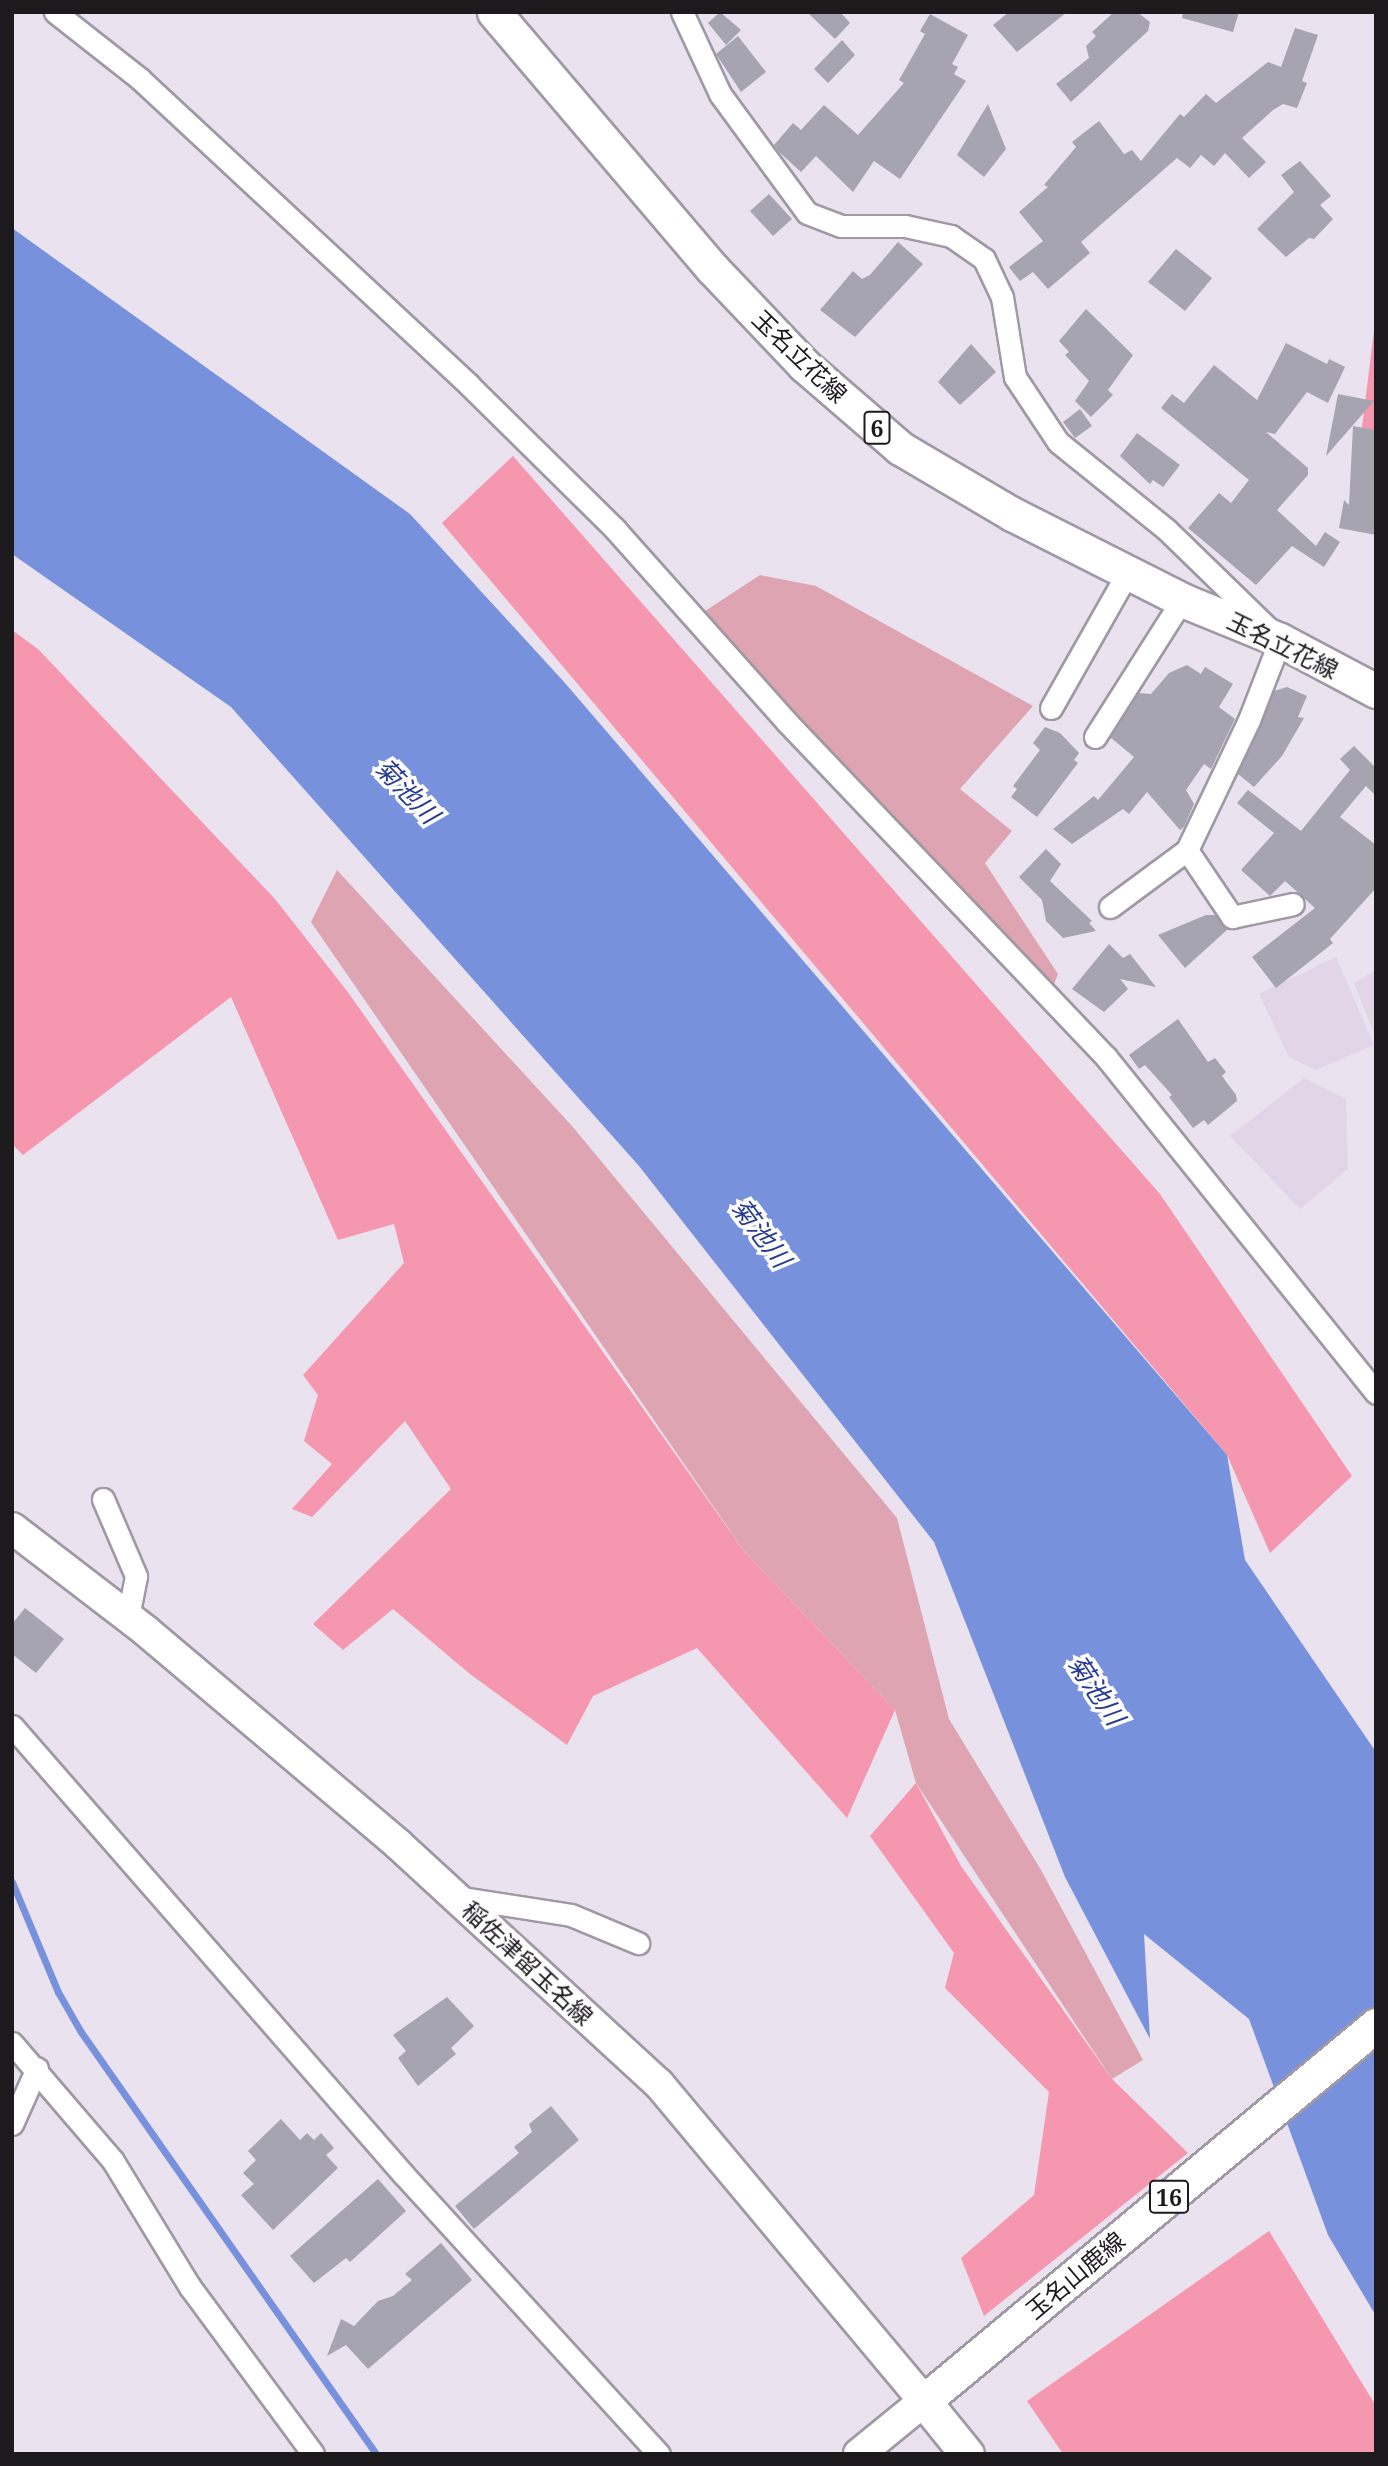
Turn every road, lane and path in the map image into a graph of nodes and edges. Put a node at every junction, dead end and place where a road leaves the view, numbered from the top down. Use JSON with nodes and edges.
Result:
{"nodes":[{"id":1,"x":55,"y":12,"type":"edge"},
{"id":2,"x":494,"y":12,"type":"edge"},
{"id":3,"x":682,"y":12,"type":"edge"},
{"id":4,"x":1128,"y":572,"type":"junction"},
{"id":5,"x":1182,"y":600,"type":"junction"},
{"id":6,"x":1280,"y":640,"type":"junction"},
{"id":7,"x":1376,"y":691,"type":"edge"},
{"id":8,"x":1051,"y":708,"type":"dead end"},
{"id":9,"x":1095,"y":737,"type":"dead end"},
{"id":10,"x":1187,"y":849,"type":"junction"},
{"id":11,"x":1293,"y":904,"type":"dead end"},
{"id":12,"x":1110,"y":906,"type":"dead end"},
{"id":13,"x":1376,"y":1393,"type":"edge"},
{"id":14,"x":103,"y":1499,"type":"dead end"},
{"id":15,"x":14,"y":1533,"type":"edge"},
{"id":16,"x":128,"y":1617,"type":"junction"},
{"id":17,"x":12,"y":1727,"type":"edge"},
{"id":18,"x":456,"y":1897,"type":"junction"},
{"id":19,"x":638,"y":1943,"type":"dead end"},
{"id":20,"x":1376,"y":2025,"type":"edge"},
{"id":21,"x":12,"y":2043,"type":"edge"},
{"id":22,"x":37,"y":2068,"type":"junction"},
{"id":23,"x":12,"y":2124,"type":"edge"},
{"id":24,"x":924,"y":2401,"type":"junction"},
{"id":25,"x":313,"y":2454,"type":"edge"},
{"id":26,"x":659,"y":2454,"type":"edge"},
{"id":27,"x":859,"y":2454,"type":"edge"},
{"id":28,"x":967,"y":2454,"type":"edge"}],
"edges":[{"from":1,"to":13,"type":"street"},
{"from":2,"to":4,"type":"main road","name":"玉名立花線","number":"6"},
{"from":3,"to":6,"type":"street","number":"6"},
{"from":4,"to":5,"type":"main road","name":"玉名立花線","number":"6"},
{"from":4,"to":8,"type":"street"},
{"from":5,"to":6,"type":"main road","name":"玉名立花線","number":"6"},
{"from":5,"to":9,"type":"street"},
{"from":6,"to":7,"type":"main road","name":"玉名立花線","number":"6"},
{"from":6,"to":10,"type":"street"},
{"from":10,"to":11,"type":"street"},
{"from":10,"to":12,"type":"street"},
{"from":14,"to":16,"type":"street"},
{"from":15,"to":16,"type":"main road","name":"稲佐津留玉名線"},
{"from":16,"to":18,"type":"main road","name":"稲佐津留玉名線"},
{"from":17,"to":26,"type":"street"},
{"from":18,"to":19,"type":"street"},
{"from":18,"to":24,"type":"main road","name":"稲佐津留玉名線"},
{"from":20,"to":24,"type":"main road","name":"玉名山鹿線","number":"16"},
{"from":21,"to":22,"type":"street"},
{"from":22,"to":23,"type":"street"},
{"from":22,"to":25,"type":"street"},
{"from":24,"to":27,"type":"main road"},
{"from":24,"to":28,"type":"main road"}]}
